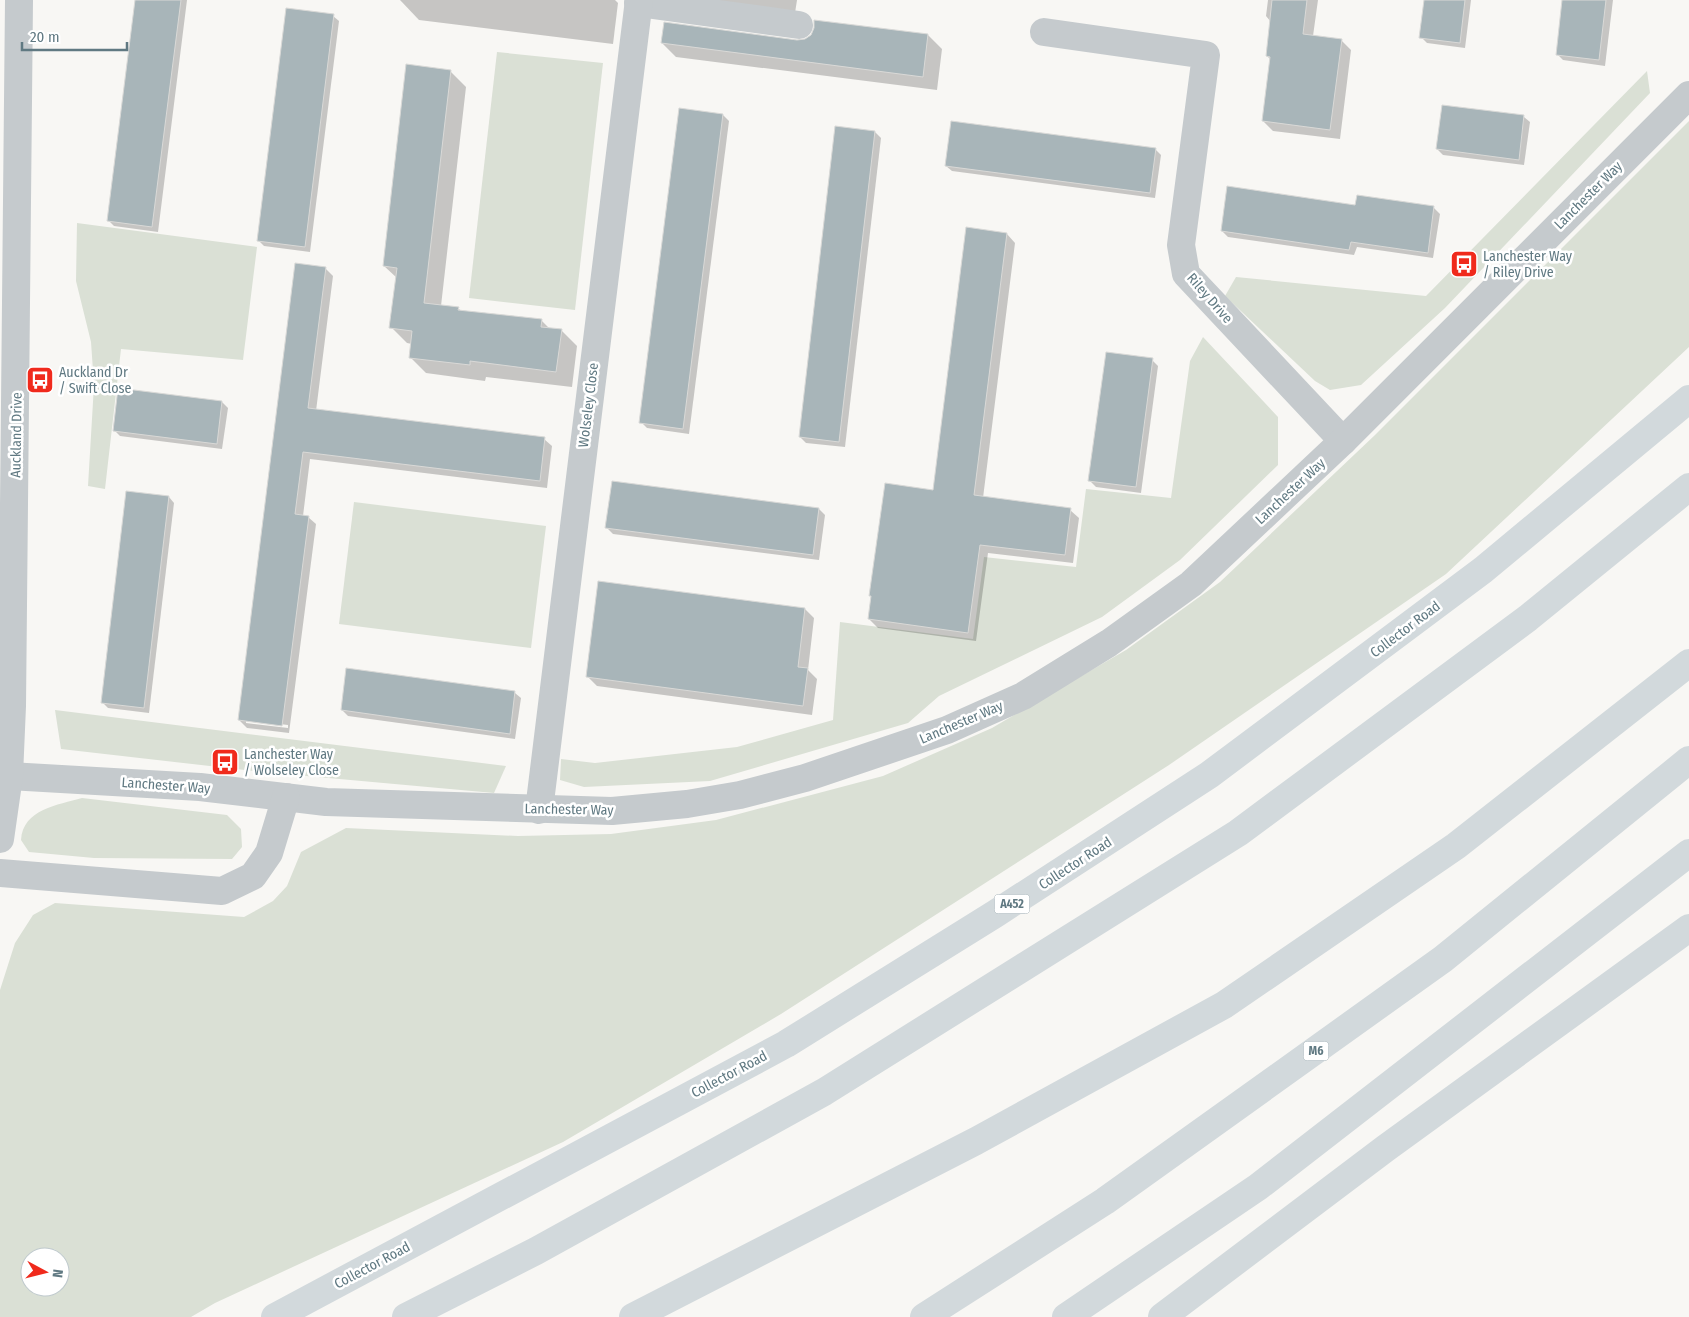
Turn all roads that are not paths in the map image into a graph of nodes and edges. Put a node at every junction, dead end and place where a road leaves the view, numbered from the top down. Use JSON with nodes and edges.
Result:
{"nodes":[{"id":1,"x":19,"y":0,"type":"edge"},
{"id":2,"x":638,"y":2,"type":"edge"},
{"id":3,"x":799,"y":25,"type":"dead end"},
{"id":4,"x":1044,"y":32,"type":"dead end"},
{"id":5,"x":1689,"y":94,"type":"edge"},
{"id":6,"x":1689,"y":399,"type":"edge"},
{"id":7,"x":8,"y":412,"type":"edge"},
{"id":8,"x":1343,"y":441,"type":"junction"},
{"id":9,"x":1689,"y":487,"type":"edge"},
{"id":10,"x":1689,"y":664,"type":"edge"},
{"id":11,"x":1689,"y":760,"type":"edge"},
{"id":12,"x":8,"y":776,"type":"junction"},
{"id":13,"x":286,"y":798,"type":"junction"},
{"id":14,"x":539,"y":810,"type":"junction"},
{"id":15,"x":0,"y":839,"type":"edge"},
{"id":16,"x":1689,"y":853,"type":"edge"},
{"id":17,"x":0,"y":873,"type":"edge"},
{"id":18,"x":1689,"y":928,"type":"edge"},
{"id":19,"x":274,"y":1317,"type":"edge"},
{"id":20,"x":406,"y":1317,"type":"edge"},
{"id":21,"x":633,"y":1317,"type":"edge"},
{"id":22,"x":924,"y":1317,"type":"edge"},
{"id":23,"x":1066,"y":1317,"type":"edge"},
{"id":24,"x":1162,"y":1317,"type":"edge"}],
"edges":[{"from":1,"to":7,"type":"street","name":"Auckland Drive"},
{"from":2,"to":3,"type":"street"},
{"from":2,"to":14,"type":"street","name":"Wolseley Close"},
{"from":4,"to":8,"type":"street","name":"Riley Drive"},
{"from":5,"to":8,"type":"street","name":"Lanchester Way"},
{"from":6,"to":19,"type":"highway","name":"Collector Road","number":"A452"},
{"from":7,"to":12,"type":"street","name":"Auckland Drive"},
{"from":8,"to":14,"type":"street","name":"Lanchester Way"},
{"from":9,"to":20,"type":"highway"},
{"from":10,"to":21,"type":"highway"},
{"from":11,"to":22,"type":"highway","number":"M6"},
{"from":12,"to":13,"type":"street","name":"Lanchester Way"},
{"from":12,"to":15,"type":"street","name":"Auckland Drive"},
{"from":13,"to":14,"type":"street","name":"Lanchester Way"},
{"from":13,"to":17,"type":"street"},
{"from":16,"to":23,"type":"highway"},
{"from":18,"to":24,"type":"highway"}]}
